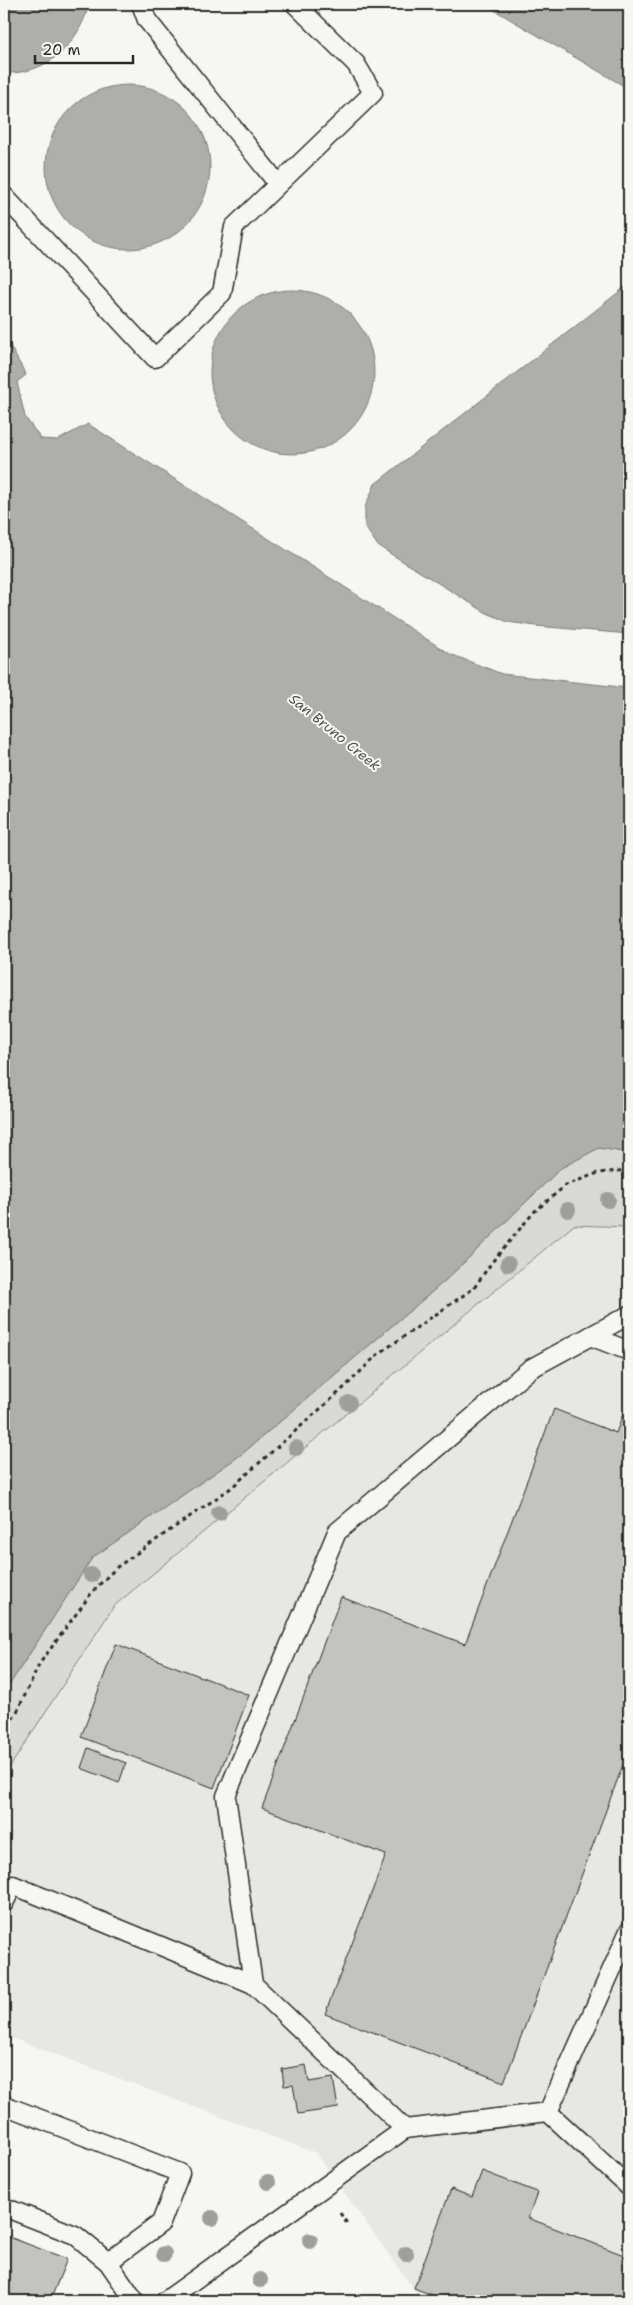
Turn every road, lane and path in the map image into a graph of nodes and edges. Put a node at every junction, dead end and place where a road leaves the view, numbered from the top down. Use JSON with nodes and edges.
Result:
{"nodes":[{"id":1,"x":141,"y":4,"type":"edge"},
{"id":2,"x":295,"y":4,"type":"edge"},
{"id":3,"x":278,"y":184,"type":"junction"},
{"id":4,"x":4,"y":196,"type":"edge"},
{"id":5,"x":629,"y":1170,"type":"edge"},
{"id":6,"x":629,"y":1314,"type":"edge"},
{"id":7,"x":590,"y":1336,"type":"junction"},
{"id":8,"x":629,"y":1351,"type":"edge"},
{"id":9,"x":4,"y":1732,"type":"edge"},
{"id":10,"x":4,"y":1903,"type":"edge"},
{"id":11,"x":629,"y":1931,"type":"edge"},
{"id":12,"x":253,"y":1984,"type":"junction"},
{"id":13,"x":4,"y":2105,"type":"edge"},
{"id":14,"x":548,"y":2112,"type":"junction"},
{"id":15,"x":405,"y":2129,"type":"junction"},
{"id":16,"x":629,"y":2187,"type":"edge"},
{"id":17,"x":4,"y":2207,"type":"edge"},
{"id":18,"x":340,"y":2213,"type":"dead end"},
{"id":19,"x":348,"y":2225,"type":"dead end"},
{"id":20,"x":108,"y":2262,"type":"junction"},
{"id":21,"x":135,"y":2301,"type":"edge"},
{"id":22,"x":165,"y":2301,"type":"edge"}],
"edges":[{"from":1,"to":3,"type":"lane"},
{"from":2,"to":3,"type":"lane"},
{"from":3,"to":4,"type":"lane"},
{"from":5,"to":9,"type":"path"},
{"from":6,"to":7,"type":"lane"},
{"from":7,"to":8,"type":"lane"},
{"from":7,"to":12,"type":"lane"},
{"from":10,"to":12,"type":"lane"},
{"from":11,"to":14,"type":"lane"},
{"from":12,"to":15,"type":"lane"},
{"from":13,"to":20,"type":"lane"},
{"from":14,"to":15,"type":"lane"},
{"from":14,"to":16,"type":"lane"},
{"from":15,"to":22,"type":"lane"},
{"from":17,"to":20,"type":"lane"},
{"from":18,"to":19,"type":"path"},
{"from":20,"to":21,"type":"lane"}]}
